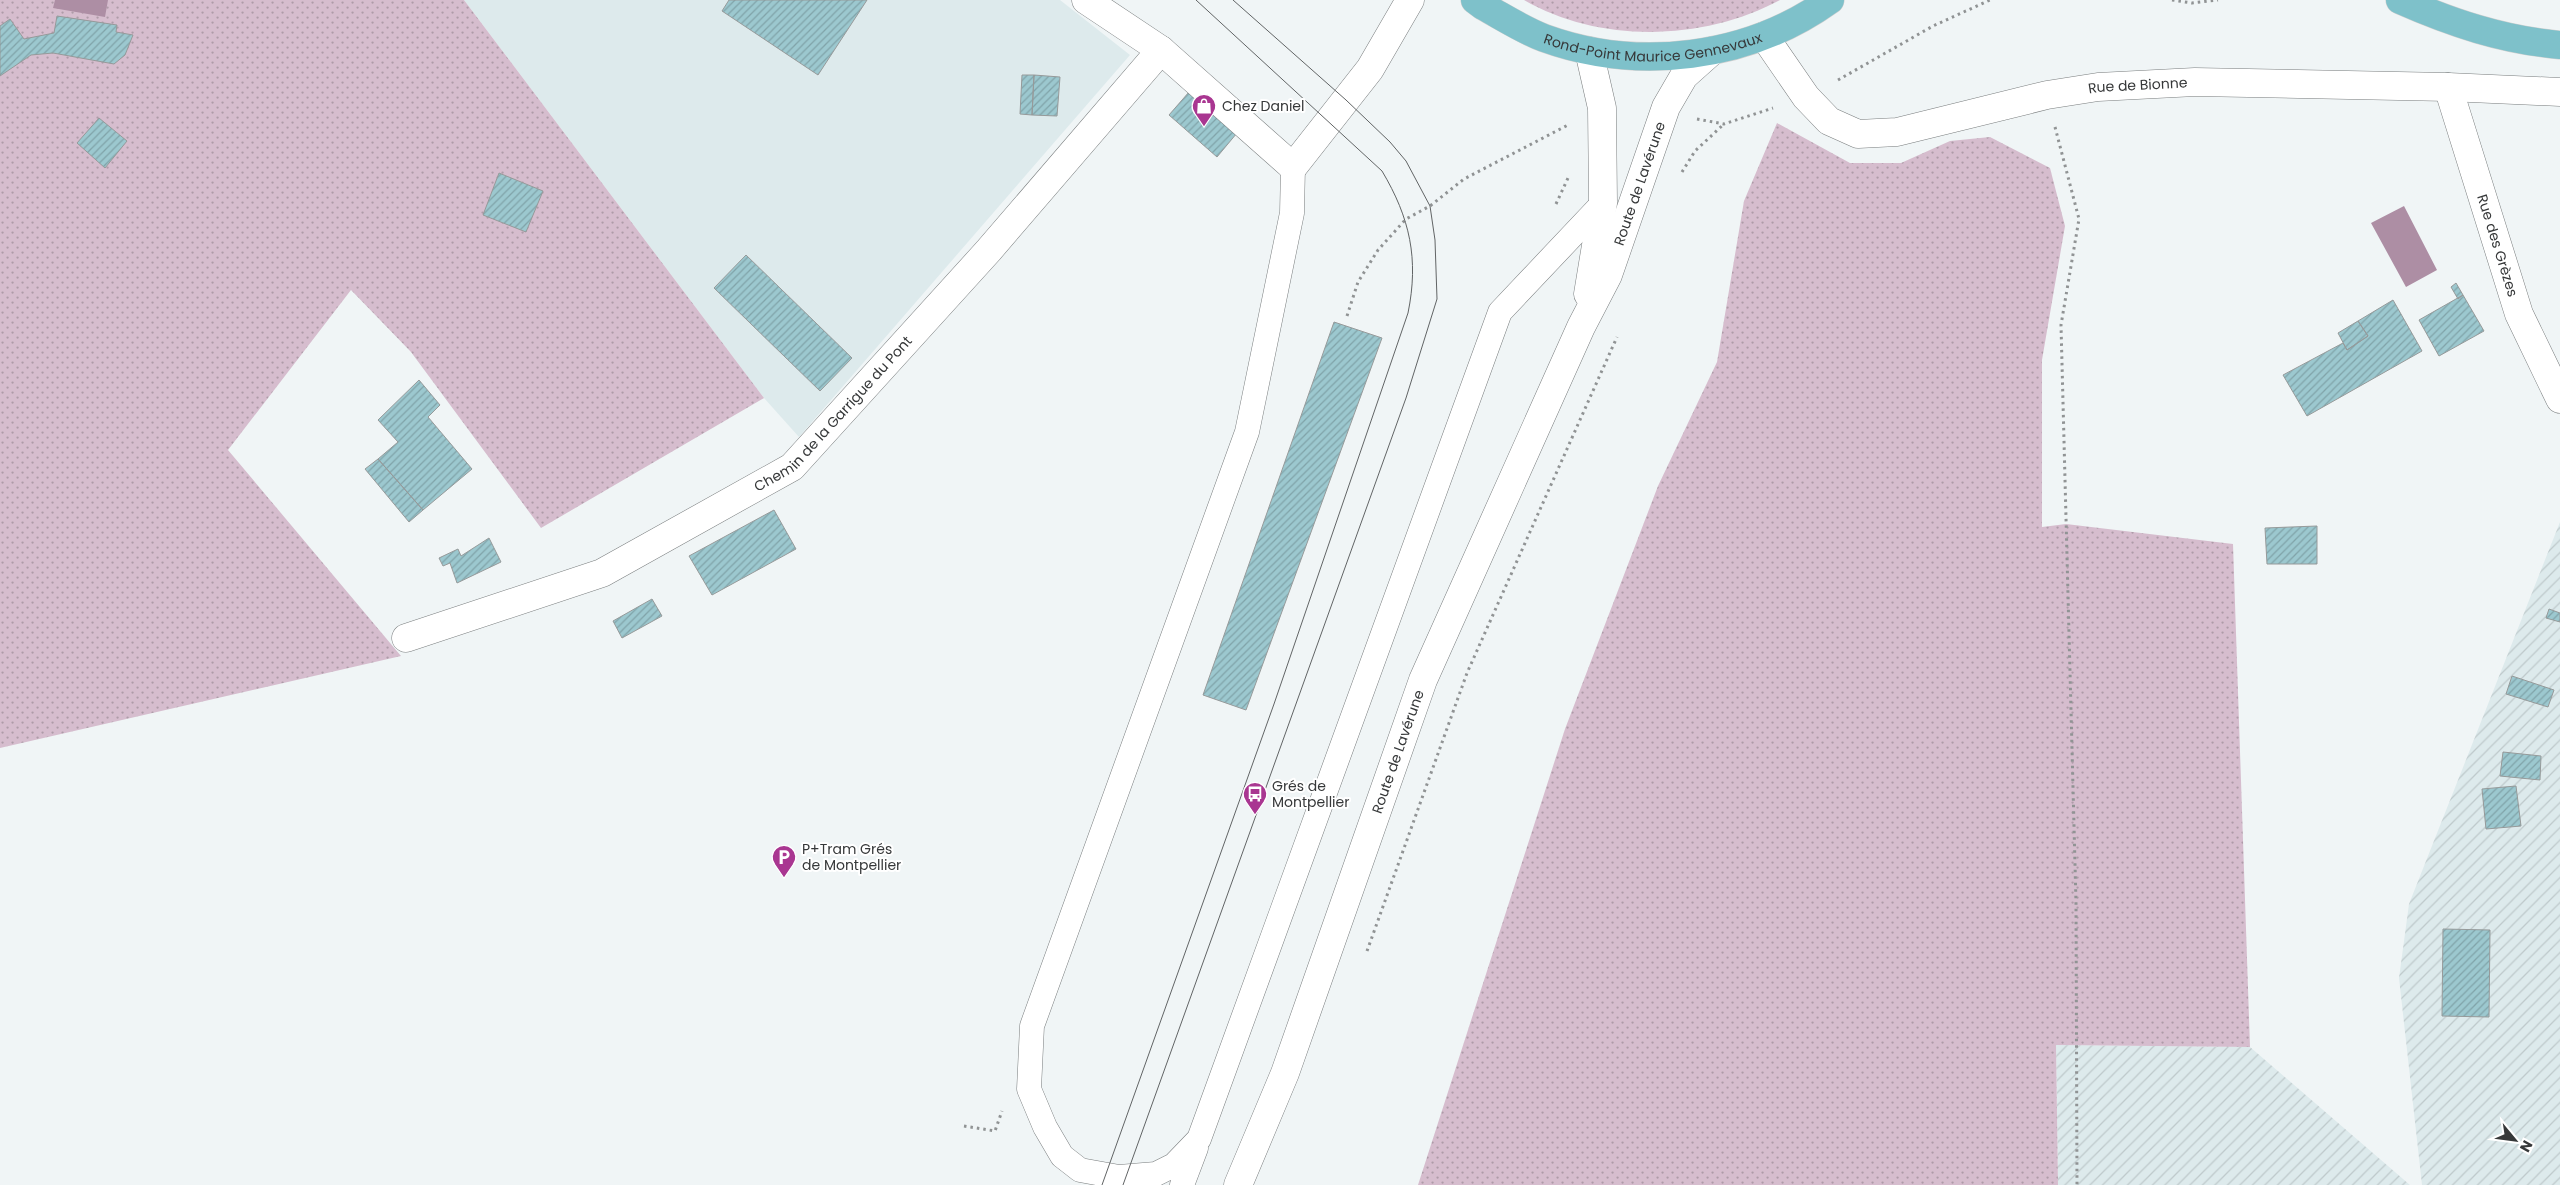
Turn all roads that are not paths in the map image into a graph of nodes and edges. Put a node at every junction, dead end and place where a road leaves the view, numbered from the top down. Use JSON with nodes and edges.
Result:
{"nodes":[{"id":1,"x":1086,"y":0,"type":"edge"},
{"id":2,"x":1410,"y":0,"type":"edge"},
{"id":3,"x":1475,"y":0,"type":"edge"},
{"id":4,"x":1830,"y":0,"type":"edge"},
{"id":5,"x":2400,"y":0,"type":"edge"},
{"id":6,"x":1764,"y":36,"type":"junction"},
{"id":7,"x":2555,"y":46,"type":"edge"},
{"id":8,"x":1161,"y":50,"type":"junction"},
{"id":9,"x":1589,"y":51,"type":"junction"},
{"id":10,"x":1712,"y":52,"type":"junction"},
{"id":11,"x":2448,"y":87,"type":"junction"},
{"id":12,"x":2560,"y":92,"type":"edge"},
{"id":13,"x":1293,"y":167,"type":"junction"},
{"id":14,"x":1603,"y":203,"type":"junction"},
{"id":15,"x":1581,"y":327,"type":"junction"},
{"id":16,"x":2560,"y":399,"type":"edge"},
{"id":17,"x":406,"y":638,"type":"dead end"},
{"id":18,"x":1199,"y":1140,"type":"junction"},
{"id":19,"x":1182,"y":1185,"type":"edge"},
{"id":20,"x":1238,"y":1185,"type":"edge"}],
"edges":[{"from":1,"to":8,"type":"street"},
{"from":2,"to":13,"type":"street"},
{"from":3,"to":9,"type":"main road","name":"Rond-Point Maurice Gennevaux"},
{"from":4,"to":6,"type":"main road","name":"Rond-Point Maurice Gennevaux"},
{"from":5,"to":7,"type":"main road"},
{"from":6,"to":10,"type":"main road","name":"Rond-Point Maurice Gennevaux"},
{"from":6,"to":11,"type":"street","name":"Rue de Bionne"},
{"from":8,"to":13,"type":"street"},
{"from":8,"to":17,"type":"street","name":"Chemin de la Garrigue du Pont"},
{"from":9,"to":10,"type":"main road","name":"Rond-Point Maurice Gennevaux"},
{"from":9,"to":14,"type":"street","name":"Route de Lavérune"},
{"from":10,"to":15,"type":"street","name":"Route de Lavérune"},
{"from":11,"to":12,"type":"street","name":"Rue de Bionne"},
{"from":11,"to":16,"type":"street","name":"Rue des Grèzes"},
{"from":13,"to":18,"type":"lane"},
{"from":14,"to":15,"type":"street","name":"Route de Lavérune"},
{"from":14,"to":18,"type":"lane"},
{"from":15,"to":20,"type":"street","name":"Route de Lavérune"},
{"from":18,"to":19,"type":"lane"}]}
